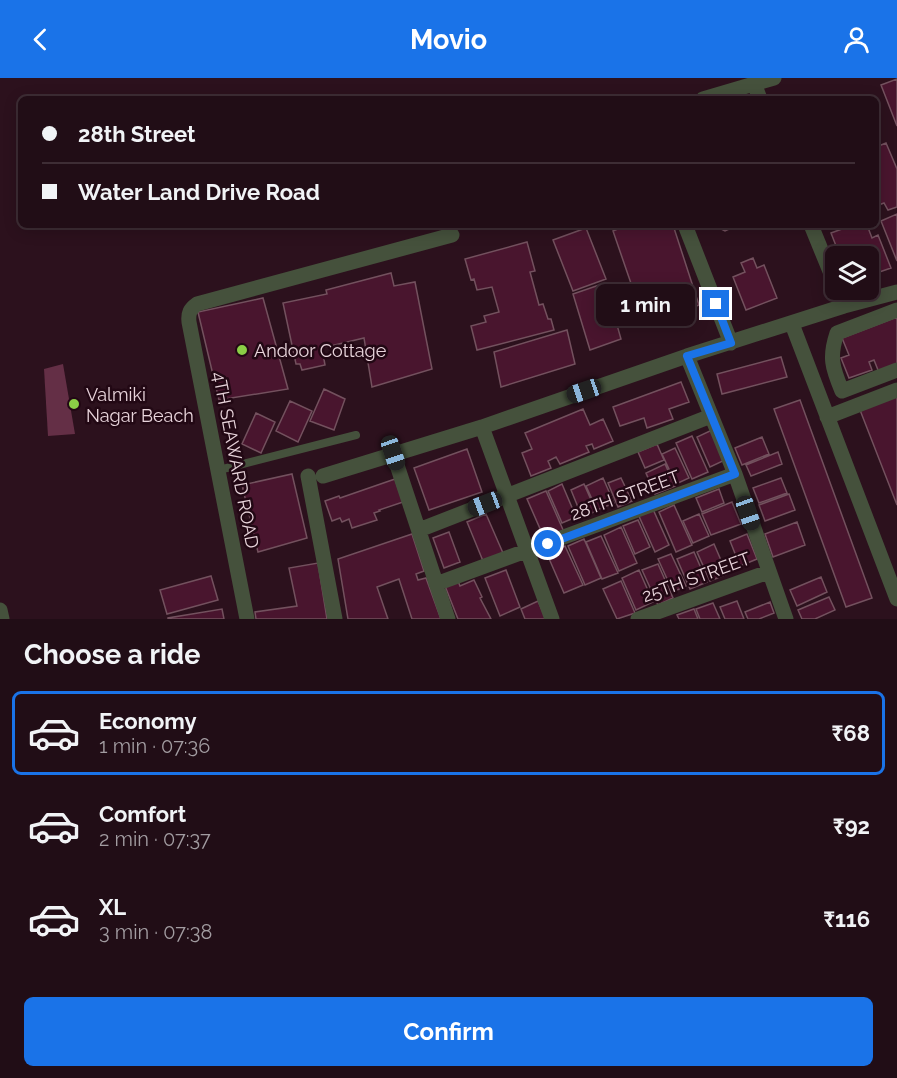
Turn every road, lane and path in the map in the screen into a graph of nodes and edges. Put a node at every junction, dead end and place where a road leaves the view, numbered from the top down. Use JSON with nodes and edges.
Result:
{"nodes":[{"id":1,"x":774,"y":78,"type":"edge"},
{"id":2,"x":754,"y":83,"type":"junction"},
{"id":3,"x":713,"y":96,"type":"edge"},
{"id":4,"x":759,"y":96,"type":"edge"},
{"id":5,"x":686,"y":228,"type":"edge"},
{"id":6,"x":812,"y":228,"type":"edge"},
{"id":7,"x":452,"y":235,"type":"dead end"},
{"id":8,"x":825,"y":260,"type":"edge"},
{"id":9,"x":895,"y":294,"type":"edge"},
{"id":10,"x":838,"y":300,"type":"edge"},
{"id":11,"x":839,"y":308,"type":"junction"},
{"id":12,"x":897,"y":310,"type":"edge"},
{"id":13,"x":792,"y":324,"type":"junction"},
{"id":14,"x":843,"y":330,"type":"junction"},
{"id":15,"x":731,"y":343,"type":"junction"},
{"id":16,"x":687,"y":356,"type":"junction"},
{"id":17,"x":897,"y":370,"type":"edge"},
{"id":18,"x":897,"y":390,"type":"edge"},
{"id":19,"x":711,"y":416,"type":"junction"},
{"id":20,"x":827,"y":417,"type":"junction"},
{"id":21,"x":482,"y":427,"type":"junction"},
{"id":22,"x":356,"y":435,"type":"dead end"},
{"id":23,"x":393,"y":453,"type":"junction"},
{"id":24,"x":219,"y":470,"type":"junction"},
{"id":25,"x":735,"y":474,"type":"junction"},
{"id":26,"x":507,"y":496,"type":"junction"},
{"id":27,"x":419,"y":530,"type":"junction"},
{"id":28,"x":528,"y":552,"type":"junction"},
{"id":29,"x":892,"y":571,"type":"edge"},
{"id":30,"x":768,"y":572,"type":"junction"},
{"id":31,"x":436,"y":584,"type":"junction"},
{"id":32,"x":897,"y":598,"type":"edge"},
{"id":33,"x":0,"y":610,"type":"edge"},
{"id":34,"x":2,"y":619,"type":"edge"},
{"id":35,"x":247,"y":619,"type":"edge"},
{"id":36,"x":336,"y":619,"type":"edge"},
{"id":37,"x":448,"y":619,"type":"edge"},
{"id":38,"x":552,"y":619,"type":"edge"},
{"id":39,"x":638,"y":619,"type":"edge"},
{"id":40,"x":786,"y":619,"type":"edge"}],
"edges":[{"from":1,"to":2,"type":"street"},
{"from":2,"to":3,"type":"street"},
{"from":2,"to":4,"type":"street"},
{"from":5,"to":15,"type":"street"},
{"from":6,"to":8,"type":"street"},
{"from":7,"to":24,"type":"street","name":"4TH SEAWARD ROAD"},
{"from":9,"to":11,"type":"street"},
{"from":10,"to":11,"type":"street"},
{"from":11,"to":13,"type":"street"},
{"from":11,"to":14,"type":"street"},
{"from":12,"to":14,"type":"street"},
{"from":13,"to":15,"type":"street"},
{"from":13,"to":20,"type":"street"},
{"from":14,"to":17,"type":"street"},
{"from":15,"to":16,"type":"street"},
{"from":16,"to":19,"type":"street"},
{"from":16,"to":21,"type":"street"},
{"from":18,"to":20,"type":"street"},
{"from":19,"to":25,"type":"street"},
{"from":19,"to":26,"type":"street"},
{"from":20,"to":29,"type":"street"},
{"from":21,"to":23,"type":"street"},
{"from":21,"to":26,"type":"street"},
{"from":22,"to":24,"type":"lane"},
{"from":23,"to":27,"type":"street"},
{"from":23,"to":36,"type":"street"},
{"from":24,"to":35,"type":"street","name":"4TH SEAWARD ROAD"},
{"from":25,"to":28,"type":"street","name":"28TH STREET"},
{"from":25,"to":30,"type":"street"},
{"from":26,"to":27,"type":"street"},
{"from":26,"to":28,"type":"street"},
{"from":27,"to":31,"type":"street"},
{"from":28,"to":31,"type":"street","name":"28TH STREET"},
{"from":28,"to":38,"type":"street"},
{"from":29,"to":32,"type":"street"},
{"from":30,"to":39,"type":"street","name":"25TH STREET"},
{"from":30,"to":40,"type":"street"},
{"from":31,"to":37,"type":"street"},
{"from":33,"to":34,"type":"street"}]}
